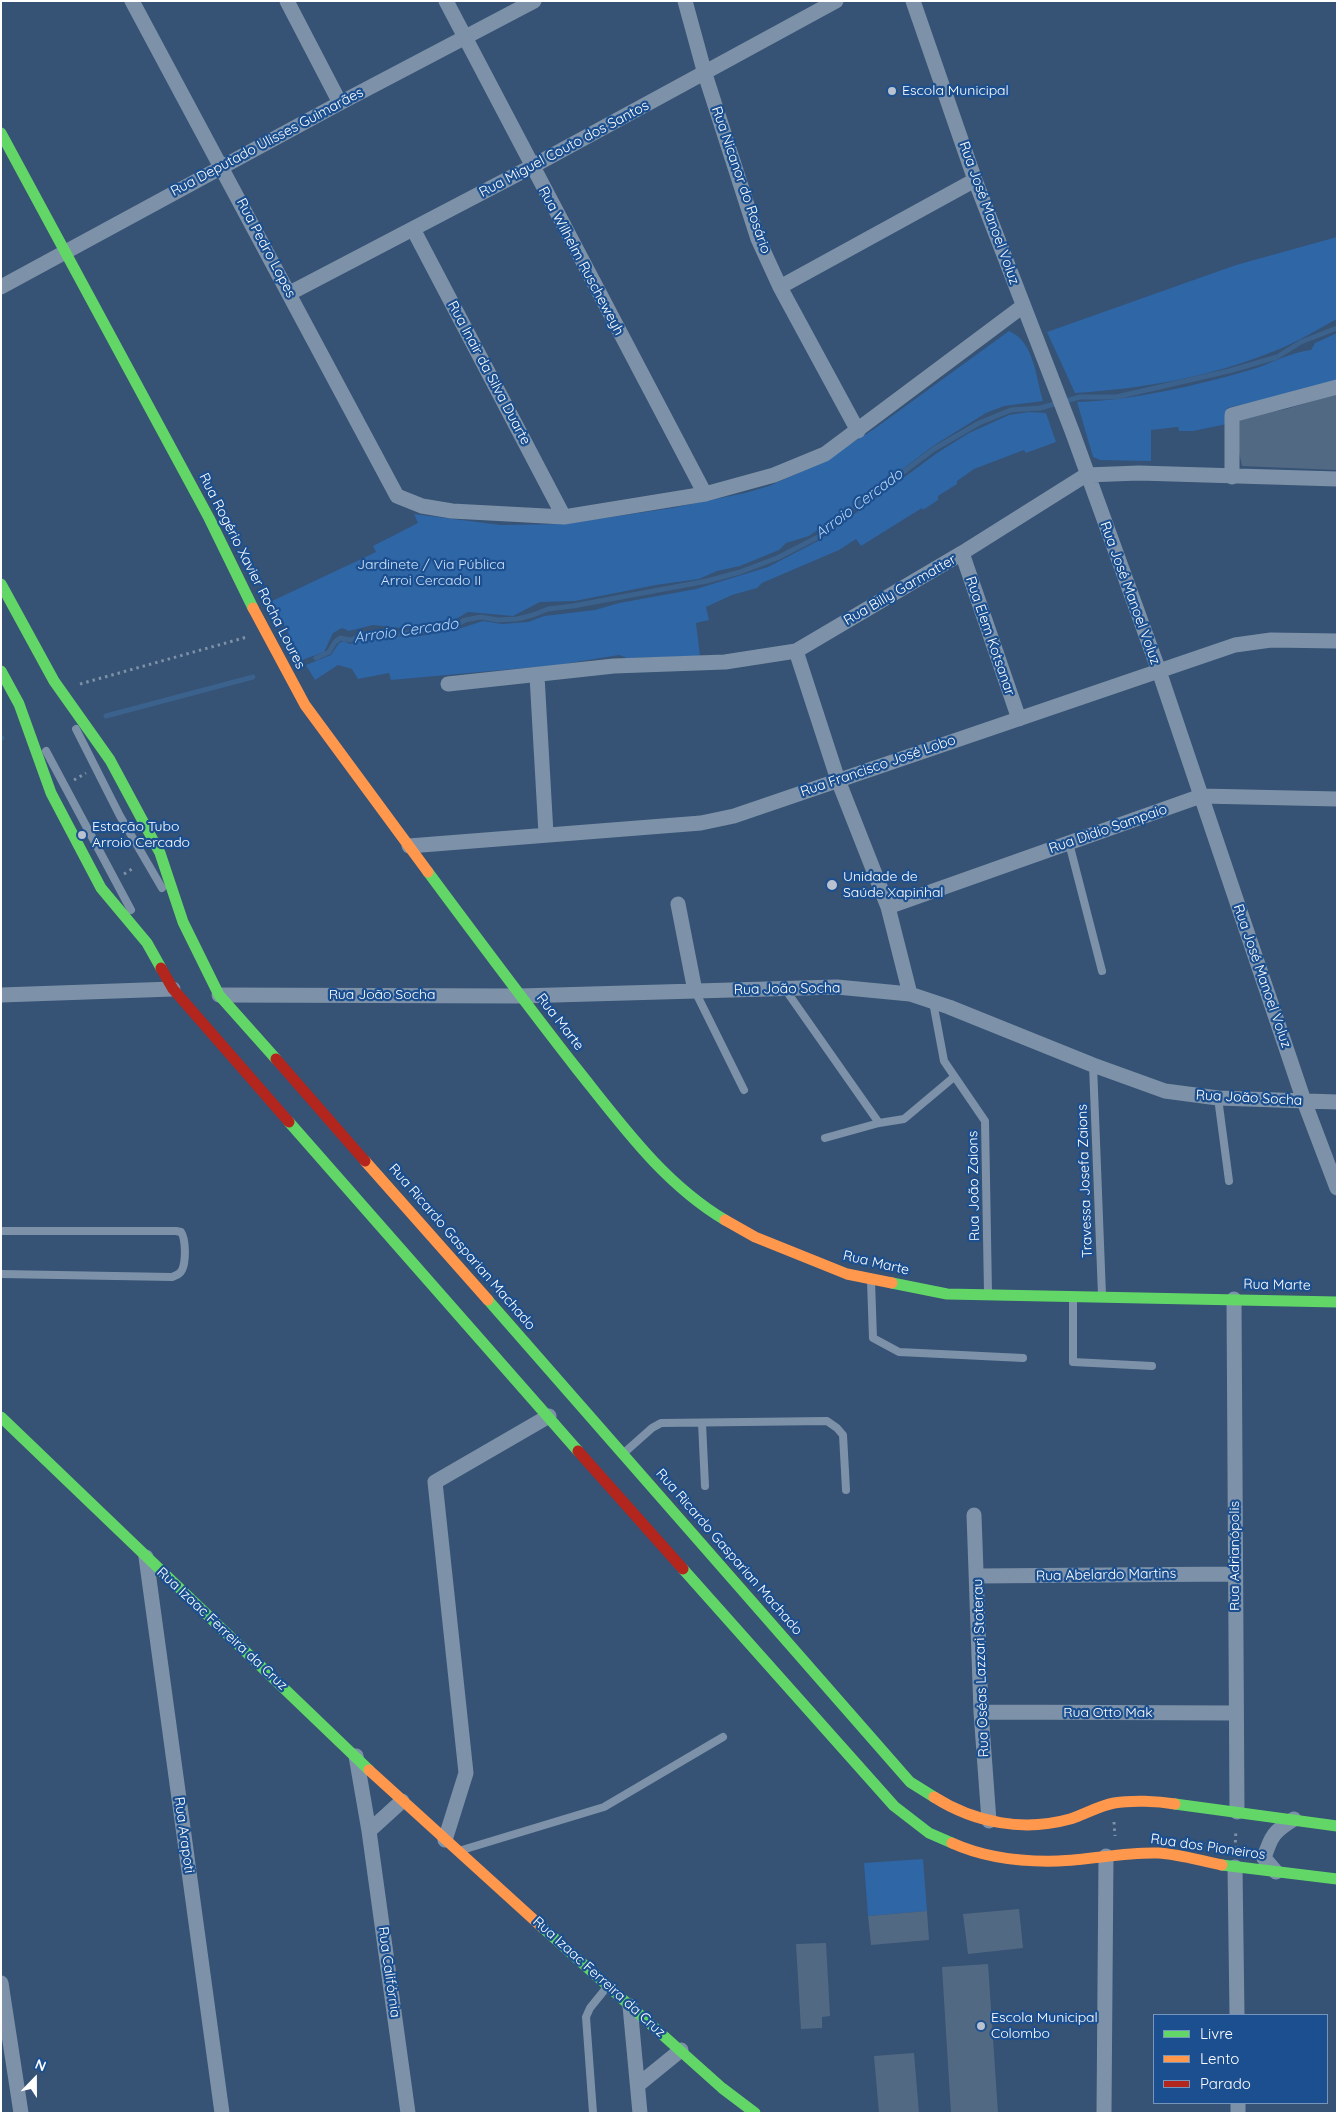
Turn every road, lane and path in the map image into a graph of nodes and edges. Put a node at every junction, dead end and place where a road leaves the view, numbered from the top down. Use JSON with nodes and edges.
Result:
{"nodes":[{"id":1,"x":132,"y":1,"type":"edge"},
{"id":2,"x":287,"y":1,"type":"edge"},
{"id":3,"x":446,"y":1,"type":"edge"},
{"id":4,"x":534,"y":1,"type":"edge"},
{"id":5,"x":685,"y":1,"type":"edge"},
{"id":6,"x":836,"y":1,"type":"edge"},
{"id":7,"x":913,"y":1,"type":"edge"},
{"id":8,"x":465,"y":39,"type":"junction"},
{"id":9,"x":705,"y":74,"type":"junction"},
{"id":10,"x":340,"y":102,"type":"junction"},
{"id":11,"x":1,"y":133,"type":"edge"},
{"id":12,"x":222,"y":166,"type":"junction"},
{"id":13,"x":531,"y":167,"type":"junction"},
{"id":14,"x":975,"y":180,"type":"junction"},
{"id":15,"x":413,"y":229,"type":"junction"},
{"id":16,"x":64,"y":251,"type":"junction"},
{"id":17,"x":1,"y":287,"type":"edge"},
{"id":18,"x":780,"y":287,"type":"junction"},
{"id":19,"x":290,"y":293,"type":"junction"},
{"id":20,"x":1023,"y":306,"type":"junction"},
{"id":21,"x":1337,"y":387,"type":"edge"},
{"id":22,"x":858,"y":431,"type":"junction"},
{"id":23,"x":1086,"y":474,"type":"junction"},
{"id":24,"x":1232,"y":477,"type":"junction"},
{"id":25,"x":1337,"y":479,"type":"edge"},
{"id":26,"x":705,"y":494,"type":"junction"},
{"id":27,"x":564,"y":518,"type":"junction"},
{"id":28,"x":962,"y":554,"type":"junction"},
{"id":29,"x":3,"y":592,"type":"edge"},
{"id":30,"x":265,"y":633,"type":"junction"},
{"id":31,"x":1337,"y":641,"type":"edge"},
{"id":32,"x":796,"y":651,"type":"junction"},
{"id":33,"x":1,"y":671,"type":"edge"},
{"id":34,"x":1159,"y":671,"type":"junction"},
{"id":35,"x":537,"y":676,"type":"junction"},
{"id":36,"x":448,"y":684,"type":"dead end"},
{"id":37,"x":57,"y":685,"type":"junction"},
{"id":38,"x":19,"y":704,"type":"junction"},
{"id":39,"x":1019,"y":719,"type":"junction"},
{"id":40,"x":94,"y":768,"type":"junction"},
{"id":41,"x":838,"y":780,"type":"junction"},
{"id":42,"x":65,"y":784,"type":"junction"},
{"id":43,"x":1201,"y":796,"type":"junction"},
{"id":44,"x":1337,"y":800,"type":"edge"},
{"id":45,"x":546,"y":834,"type":"junction"},
{"id":46,"x":1069,"y":843,"type":"junction"},
{"id":47,"x":409,"y":846,"type":"junction"},
{"id":48,"x":145,"y":861,"type":"junction"},
{"id":49,"x":116,"y":878,"type":"junction"},
{"id":50,"x":678,"y":904,"type":"dead end"},
{"id":51,"x":888,"y":907,"type":"junction"},
{"id":52,"x":183,"y":922,"type":"junction"},
{"id":53,"x":147,"y":943,"type":"junction"},
{"id":54,"x":1102,"y":971,"type":"dead end"},
{"id":55,"x":173,"y":989,"type":"junction"},
{"id":56,"x":786,"y":989,"type":"junction"},
{"id":57,"x":695,"y":991,"type":"junction"},
{"id":58,"x":910,"y":994,"type":"junction"},
{"id":59,"x":1,"y":995,"type":"edge"},
{"id":60,"x":219,"y":995,"type":"junction"},
{"id":61,"x":520,"y":996,"type":"junction"},
{"id":62,"x":933,"y":1002,"type":"junction"},
{"id":63,"x":1093,"y":1065,"type":"junction"},
{"id":64,"x":954,"y":1077,"type":"junction"},
{"id":65,"x":744,"y":1090,"type":"dead end"},
{"id":66,"x":1218,"y":1098,"type":"junction"},
{"id":67,"x":1304,"y":1101,"type":"junction"},
{"id":68,"x":1337,"y":1102,"type":"edge"},
{"id":69,"x":879,"y":1122,"type":"junction"},
{"id":70,"x":825,"y":1138,"type":"dead end"},
{"id":71,"x":1229,"y":1181,"type":"dead end"},
{"id":72,"x":1337,"y":1188,"type":"edge"},
{"id":73,"x":1,"y":1231,"type":"edge"},
{"id":74,"x":1,"y":1274,"type":"edge"},
{"id":75,"x":870,"y":1279,"type":"junction"},
{"id":76,"x":988,"y":1294,"type":"junction"},
{"id":77,"x":1073,"y":1296,"type":"junction"},
{"id":78,"x":1102,"y":1297,"type":"junction"},
{"id":79,"x":1234,"y":1299,"type":"junction"},
{"id":80,"x":1337,"y":1302,"type":"edge"},
{"id":81,"x":1023,"y":1358,"type":"dead end"},
{"id":82,"x":1152,"y":1366,"type":"dead end"},
{"id":83,"x":549,"y":1416,"type":"junction"},
{"id":84,"x":1,"y":1417,"type":"edge"},
{"id":85,"x":702,"y":1423,"type":"junction"},
{"id":86,"x":623,"y":1454,"type":"junction"},
{"id":87,"x":704,"y":1486,"type":"dead end"},
{"id":88,"x":846,"y":1490,"type":"dead end"},
{"id":89,"x":974,"y":1515,"type":"dead end"},
{"id":90,"x":146,"y":1557,"type":"junction"},
{"id":91,"x":1235,"y":1574,"type":"junction"},
{"id":92,"x":977,"y":1576,"type":"junction"},
{"id":93,"x":981,"y":1712,"type":"junction"},
{"id":94,"x":1236,"y":1713,"type":"junction"},
{"id":95,"x":723,"y":1737,"type":"dead end"},
{"id":96,"x":356,"y":1756,"type":"junction"},
{"id":97,"x":402,"y":1802,"type":"junction"},
{"id":98,"x":1114,"y":1804,"type":"junction"},
{"id":99,"x":1237,"y":1812,"type":"junction"},
{"id":100,"x":1294,"y":1819,"type":"junction"},
{"id":101,"x":990,"y":1821,"type":"junction"},
{"id":102,"x":1337,"y":1826,"type":"edge"},
{"id":103,"x":369,"y":1831,"type":"junction"},
{"id":104,"x":445,"y":1840,"type":"junction"},
{"id":105,"x":458,"y":1852,"type":"junction"},
{"id":106,"x":1110,"y":1855,"type":"junction"},
{"id":107,"x":1235,"y":1867,"type":"junction"},
{"id":108,"x":1276,"y":1872,"type":"junction"},
{"id":109,"x":1337,"y":1879,"type":"edge"},
{"id":110,"x":1,"y":1983,"type":"edge"},
{"id":111,"x":609,"y":1985,"type":"junction"},
{"id":112,"x":630,"y":2006,"type":"junction"},
{"id":113,"x":1237,"y":2014,"type":"edge"},
{"id":114,"x":681,"y":2050,"type":"junction"},
{"id":115,"x":638,"y":2085,"type":"junction"},
{"id":116,"x":22,"y":2113,"type":"edge"},
{"id":117,"x":222,"y":2113,"type":"edge"},
{"id":118,"x":408,"y":2113,"type":"edge"},
{"id":119,"x":593,"y":2113,"type":"edge"},
{"id":120,"x":640,"y":2113,"type":"edge"},
{"id":121,"x":755,"y":2113,"type":"edge"},
{"id":122,"x":1104,"y":2113,"type":"edge"}],
"edges":[{"from":1,"to":12,"type":"street","name":"Rua Pedro Lopes"},
{"from":2,"to":10,"type":"street"},
{"from":3,"to":8,"type":"street","name":"Rua Wilhelm Ruscheweyh"},
{"from":4,"to":8,"type":"street","name":"Rua Deputado Ulisses Guimarães"},
{"from":5,"to":9,"type":"street","name":"Rua Nicanor do Rosário"},
{"from":6,"to":9,"type":"street","name":"Rua Miguel Couto dos Santos"},
{"from":7,"to":14,"type":"street","name":"Rua José Manoel Voluz"},
{"from":8,"to":10,"type":"street","name":"Rua Deputado Ulisses Guimarães"},
{"from":8,"to":13,"type":"street","name":"Rua Wilhelm Ruscheweyh"},
{"from":9,"to":13,"type":"street","name":"Rua Miguel Couto dos Santos"},
{"from":9,"to":18,"type":"street","name":"Rua Nicanor do Rosário"},
{"from":10,"to":12,"type":"street","name":"Rua Deputado Ulisses Guimarães"},
{"from":11,"to":16,"type":"street","name":"Rua Rogério Xavier Rocha Loures"},
{"from":12,"to":16,"type":"street","name":"Rua Deputado Ulisses Guimarães"},
{"from":12,"to":19,"type":"street","name":"Rua Pedro Lopes"},
{"from":13,"to":15,"type":"street","name":"Rua Miguel Couto dos Santos"},
{"from":13,"to":26,"type":"street","name":"Rua Wilhelm Ruscheweyh"},
{"from":14,"to":18,"type":"street"},
{"from":14,"to":20,"type":"street","name":"Rua José Manoel Voluz"},
{"from":15,"to":19,"type":"street","name":"Rua Miguel Couto dos Santos"},
{"from":15,"to":27,"type":"street","name":"Rua Inair da Silva Duarte"},
{"from":16,"to":17,"type":"street","name":"Rua Deputado Ulisses Guimarães"},
{"from":16,"to":30,"type":"street","name":"Rua Rogério Xavier Rocha Loures"},
{"from":18,"to":22,"type":"street","name":"Rua Nicanor do Rosário"},
{"from":19,"to":27,"type":"street","name":"Rua Pedro Lopes"},
{"from":20,"to":22,"type":"street"},
{"from":20,"to":23,"type":"street","name":"Rua José Manoel Voluz"},
{"from":21,"to":24,"type":"street"},
{"from":22,"to":26,"type":"street"},
{"from":23,"to":24,"type":"street"},
{"from":23,"to":28,"type":"street","name":"Rua Billy Garmatter"},
{"from":23,"to":34,"type":"street","name":"Rua José Manoel Voluz"},
{"from":24,"to":25,"type":"street"},
{"from":26,"to":27,"type":"street"},
{"from":28,"to":32,"type":"street","name":"Rua Billy Garmatter"},
{"from":28,"to":39,"type":"street","name":"Rua Elem Kotsanar"},
{"from":29,"to":37,"type":"street","name":"Rua Ricardo Gasparian Machado"},
{"from":30,"to":37,"type":"path"},
{"from":30,"to":47,"type":"street","name":"Rua Rogério Xavier Rocha Loures"},
{"from":31,"to":34,"type":"street","name":"Rua Francisco José Lobo"},
{"from":32,"to":35,"type":"street","name":"Rua Billy Garmatter"},
{"from":32,"to":41,"type":"street"},
{"from":33,"to":38,"type":"street"},
{"from":34,"to":39,"type":"street","name":"Rua Francisco José Lobo"},
{"from":34,"to":43,"type":"street","name":"Rua José Manoel Voluz"},
{"from":35,"to":36,"type":"street","name":"Rua Billy Garmatter"},
{"from":35,"to":45,"type":"street"},
{"from":37,"to":40,"type":"lane"},
{"from":37,"to":52,"type":"street","name":"Rua Ricardo Gasparian Machado"},
{"from":38,"to":42,"type":"lane"},
{"from":38,"to":53,"type":"street"},
{"from":39,"to":41,"type":"street","name":"Rua Francisco José Lobo"},
{"from":40,"to":42,"type":"path"},
{"from":40,"to":48,"type":"lane"},
{"from":41,"to":45,"type":"street","name":"Rua Francisco José Lobo"},
{"from":41,"to":51,"type":"street"},
{"from":42,"to":49,"type":"lane"},
{"from":43,"to":44,"type":"street","name":"Rua Didio Sampaio"},
{"from":43,"to":46,"type":"street","name":"Rua Didio Sampaio"},
{"from":43,"to":67,"type":"street","name":"Rua José Manoel Voluz"},
{"from":45,"to":47,"type":"street","name":"Rua Francisco José Lobo"},
{"from":46,"to":51,"type":"street","name":"Rua Didio Sampaio"},
{"from":46,"to":54,"type":"lane"},
{"from":47,"to":61,"type":"street","name":"Rua Rogério Xavier Rocha Loures"},
{"from":48,"to":49,"type":"path"},
{"from":48,"to":52,"type":"lane"},
{"from":49,"to":53,"type":"lane"},
{"from":50,"to":57,"type":"street"},
{"from":51,"to":58,"type":"street"},
{"from":52,"to":60,"type":"street","name":"Rua Ricardo Gasparian Machado"},
{"from":53,"to":55,"type":"street"},
{"from":55,"to":59,"type":"street"},
{"from":55,"to":83,"type":"street"},
{"from":56,"to":57,"type":"street","name":"Rua João Socha"},
{"from":56,"to":58,"type":"street","name":"Rua João Socha"},
{"from":56,"to":69,"type":"lane"},
{"from":57,"to":61,"type":"street","name":"Rua João Socha"},
{"from":57,"to":65,"type":"lane"},
{"from":58,"to":62,"type":"street","name":"Rua João Socha"},
{"from":60,"to":61,"type":"street","name":"Rua João Socha"},
{"from":60,"to":86,"type":"street","name":"Rua Ricardo Gasparian Machado"},
{"from":61,"to":75,"type":"street","name":"Rua Marte"},
{"from":62,"to":63,"type":"street","name":"Rua João Socha"},
{"from":62,"to":64,"type":"lane","name":"Rua João Zaions"},
{"from":63,"to":66,"type":"street","name":"Rua João Socha"},
{"from":63,"to":78,"type":"lane","name":"Travessa Josefa Zaions"},
{"from":64,"to":69,"type":"lane"},
{"from":64,"to":76,"type":"lane","name":"Rua João Zaions"},
{"from":66,"to":67,"type":"street","name":"Rua João Socha"},
{"from":66,"to":71,"type":"lane"},
{"from":67,"to":68,"type":"street","name":"Rua João Socha"},
{"from":67,"to":72,"type":"street","name":"Rua José Manoel Voluz"},
{"from":69,"to":70,"type":"lane"},
{"from":73,"to":74,"type":"lane"},
{"from":75,"to":76,"type":"street","name":"Rua Marte"},
{"from":75,"to":81,"type":"lane"},
{"from":76,"to":77,"type":"street","name":"Rua Marte"},
{"from":77,"to":78,"type":"street","name":"Rua Marte"},
{"from":77,"to":82,"type":"lane"},
{"from":78,"to":79,"type":"street","name":"Rua Marte"},
{"from":79,"to":80,"type":"street","name":"Rua Marte"},
{"from":79,"to":91,"type":"street","name":"Rua Adrianópolis"},
{"from":83,"to":104,"type":"street"},
{"from":83,"to":106,"type":"street","name":"Rua dos Pioneiros"},
{"from":84,"to":90,"type":"street","name":"Rua Izaac Ferreira da Cruz"},
{"from":85,"to":86,"type":"lane"},
{"from":85,"to":87,"type":"lane"},
{"from":85,"to":88,"type":"lane"},
{"from":86,"to":101,"type":"street","name":"Rua Ricardo Gasparian Machado"},
{"from":89,"to":92,"type":"street","name":"Rua Oséas Lazzari Stoterau"},
{"from":90,"to":96,"type":"street","name":"Rua Izaac Ferreira da Cruz"},
{"from":90,"to":117,"type":"street","name":"Rua Arapoti"},
{"from":91,"to":92,"type":"street","name":"Rua Abelardo Martins"},
{"from":91,"to":94,"type":"street","name":"Rua Adrianópolis"},
{"from":92,"to":93,"type":"street","name":"Rua Oséas Lazzari Stoterau"},
{"from":93,"to":94,"type":"street","name":"Rua Otto Mak"},
{"from":93,"to":101,"type":"street","name":"Rua Oséas Lazzari Stoterau"},
{"from":94,"to":99,"type":"street","name":"Rua Adrianópolis"},
{"from":95,"to":105,"type":"lane"},
{"from":96,"to":97,"type":"street","name":"Rua Izaac Ferreira da Cruz"},
{"from":96,"to":103,"type":"street","name":"Rua Califórnia"},
{"from":97,"to":103,"type":"street"},
{"from":97,"to":104,"type":"street","name":"Rua Izaac Ferreira da Cruz"},
{"from":98,"to":99,"type":"street"},
{"from":98,"to":101,"type":"street","name":"Rua Ricardo Gasparian Machado"},
{"from":98,"to":106,"type":"path"},
{"from":99,"to":100,"type":"street"},
{"from":99,"to":107,"type":"path"},
{"from":100,"to":102,"type":"street"},
{"from":100,"to":108,"type":"street"},
{"from":103,"to":118,"type":"street","name":"Rua Califórnia"},
{"from":104,"to":105,"type":"street","name":"Rua Izaac Ferreira da Cruz"},
{"from":105,"to":111,"type":"street","name":"Rua Izaac Ferreira da Cruz"},
{"from":106,"to":107,"type":"street","name":"Rua dos Pioneiros"},
{"from":106,"to":122,"type":"street"},
{"from":107,"to":108,"type":"street","name":"Rua dos Pioneiros"},
{"from":107,"to":113,"type":"street"},
{"from":108,"to":109,"type":"street","name":"Rua dos Pioneiros"},
{"from":110,"to":116,"type":"street"},
{"from":111,"to":112,"type":"street","name":"Rua Izaac Ferreira da Cruz"},
{"from":111,"to":119,"type":"lane"},
{"from":112,"to":114,"type":"street","name":"Rua Izaac Ferreira da Cruz"},
{"from":112,"to":115,"type":"street"},
{"from":114,"to":115,"type":"street"},
{"from":114,"to":121,"type":"street","name":"Rua Izaac Ferreira da Cruz"},
{"from":115,"to":120,"type":"street"}]}
